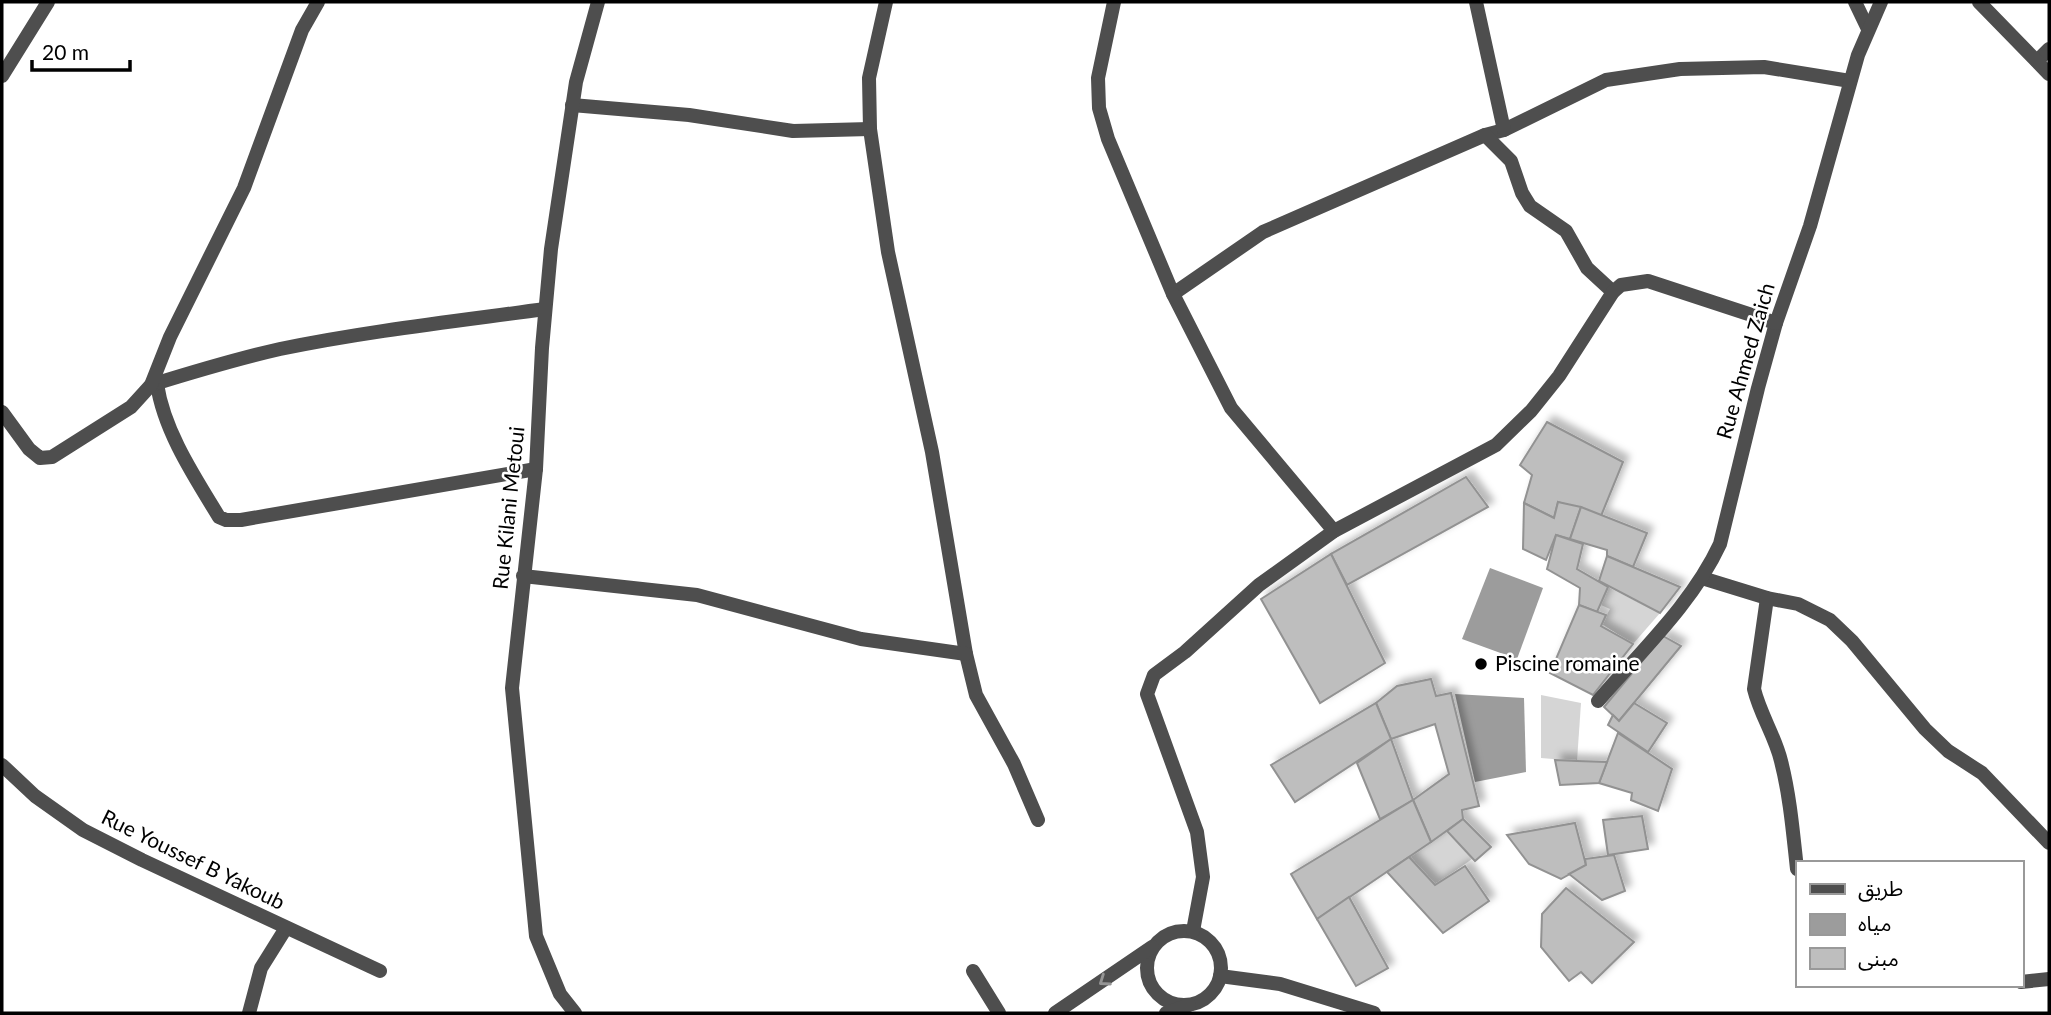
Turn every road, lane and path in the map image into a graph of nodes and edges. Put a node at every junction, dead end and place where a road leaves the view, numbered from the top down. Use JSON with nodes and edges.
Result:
{"nodes":[{"id":1,"x":48,"y":2,"type":"edge"},
{"id":2,"x":318,"y":2,"type":"edge"},
{"id":3,"x":598,"y":2,"type":"edge"},
{"id":4,"x":886,"y":2,"type":"edge"},
{"id":5,"x":1114,"y":2,"type":"edge"},
{"id":6,"x":1476,"y":2,"type":"edge"},
{"id":7,"x":1854,"y":2,"type":"edge"},
{"id":8,"x":1881,"y":2,"type":"edge"},
{"id":9,"x":1979,"y":2,"type":"edge"},
{"id":10,"x":1868,"y":29,"type":"junction"},
{"id":11,"x":2049,"y":49,"type":"edge"},
{"id":12,"x":2037,"y":61,"type":"junction"},
{"id":13,"x":2049,"y":74,"type":"edge"},
{"id":14,"x":2,"y":76,"type":"edge"},
{"id":15,"x":1850,"y":81,"type":"junction"},
{"id":16,"x":572,"y":105,"type":"junction"},
{"id":17,"x":870,"y":129,"type":"junction"},
{"id":18,"x":1504,"y":130,"type":"junction"},
{"id":19,"x":1485,"y":135,"type":"junction"},
{"id":20,"x":1613,"y":292,"type":"junction"},
{"id":21,"x":1173,"y":294,"type":"junction"},
{"id":22,"x":545,"y":309,"type":"junction"},
{"id":23,"x":1776,"y":323,"type":"junction"},
{"id":24,"x":154,"y":385,"type":"junction"},
{"id":25,"x":2,"y":412,"type":"edge"},
{"id":26,"x":536,"y":470,"type":"junction"},
{"id":27,"x":1334,"y":531,"type":"junction"},
{"id":28,"x":523,"y":576,"type":"junction"},
{"id":29,"x":1702,"y":578,"type":"junction"},
{"id":30,"x":1767,"y":598,"type":"junction"},
{"id":31,"x":966,"y":654,"type":"junction"},
{"id":32,"x":1598,"y":701,"type":"dead end"},
{"id":33,"x":2,"y":765,"type":"edge"},
{"id":34,"x":1038,"y":820,"type":"dead end"},
{"id":35,"x":2049,"y":843,"type":"edge"},
{"id":36,"x":1796,"y":861,"type":"edge"},
{"id":37,"x":286,"y":928,"type":"junction"},
{"id":38,"x":1193,"y":931,"type":"junction"},
{"id":39,"x":1152,"y":947,"type":"junction"},
{"id":40,"x":380,"y":971,"type":"dead end"},
{"id":41,"x":973,"y":971,"type":"dead end"},
{"id":42,"x":1220,"y":976,"type":"junction"},
{"id":43,"x":2049,"y":979,"type":"edge"},
{"id":44,"x":2023,"y":982,"type":"edge"},
{"id":45,"x":1189,"y":1005,"type":"junction"},
{"id":46,"x":249,"y":1013,"type":"edge"},
{"id":47,"x":575,"y":1013,"type":"edge"},
{"id":48,"x":999,"y":1013,"type":"edge"},
{"id":49,"x":1055,"y":1013,"type":"edge"},
{"id":50,"x":1166,"y":1013,"type":"edge"},
{"id":51,"x":1374,"y":1013,"type":"edge"}],
"edges":[{"from":1,"to":14,"type":"street"},
{"from":2,"to":24,"type":"street"},
{"from":3,"to":16,"type":"street","name":"Rue Kilani Metoui"},
{"from":4,"to":17,"type":"street"},
{"from":5,"to":21,"type":"street"},
{"from":6,"to":18,"type":"street"},
{"from":7,"to":10,"type":"street"},
{"from":8,"to":10,"type":"street","name":"Rue Ahmed Zaich"},
{"from":9,"to":12,"type":"street"},
{"from":10,"to":15,"type":"street","name":"Rue Ahmed Zaich"},
{"from":11,"to":12,"type":"street"},
{"from":12,"to":13,"type":"street"},
{"from":15,"to":18,"type":"street"},
{"from":15,"to":23,"type":"street","name":"Rue Ahmed Zaich"},
{"from":16,"to":17,"type":"street"},
{"from":16,"to":22,"type":"street","name":"Rue Kilani Metoui"},
{"from":17,"to":31,"type":"street"},
{"from":18,"to":19,"type":"street"},
{"from":19,"to":20,"type":"street"},
{"from":19,"to":21,"type":"street"},
{"from":20,"to":23,"type":"street"},
{"from":20,"to":27,"type":"street"},
{"from":21,"to":27,"type":"street"},
{"from":22,"to":24,"type":"street"},
{"from":22,"to":26,"type":"street","name":"Rue Kilani Metoui"},
{"from":23,"to":29,"type":"street","name":"Rue Ahmed Zaich"},
{"from":24,"to":25,"type":"street"},
{"from":24,"to":26,"type":"street"},
{"from":26,"to":28,"type":"street","name":"Rue Kilani Metoui"},
{"from":27,"to":38,"type":"street"},
{"from":28,"to":31,"type":"street"},
{"from":28,"to":47,"type":"street","name":"Rue Kilani Metoui"},
{"from":29,"to":30,"type":"street"},
{"from":29,"to":32,"type":"street","name":"Rue Ahmed Zaich"},
{"from":30,"to":35,"type":"street"},
{"from":30,"to":36,"type":"street"},
{"from":31,"to":34,"type":"street"},
{"from":33,"to":37,"type":"street","name":"Rue Youssef B Yakoub"},
{"from":37,"to":40,"type":"street","name":"Rue Youssef B Yakoub"},
{"from":37,"to":46,"type":"street"},
{"from":38,"to":39,"type":"street"},
{"from":38,"to":42,"type":"street"},
{"from":39,"to":45,"type":"street"},
{"from":39,"to":49,"type":"street","one_way":true},
{"from":41,"to":48,"type":"street"},
{"from":42,"to":45,"type":"street"},
{"from":42,"to":51,"type":"street"},
{"from":43,"to":44,"type":"street"},
{"from":45,"to":50,"type":"street"}]}
